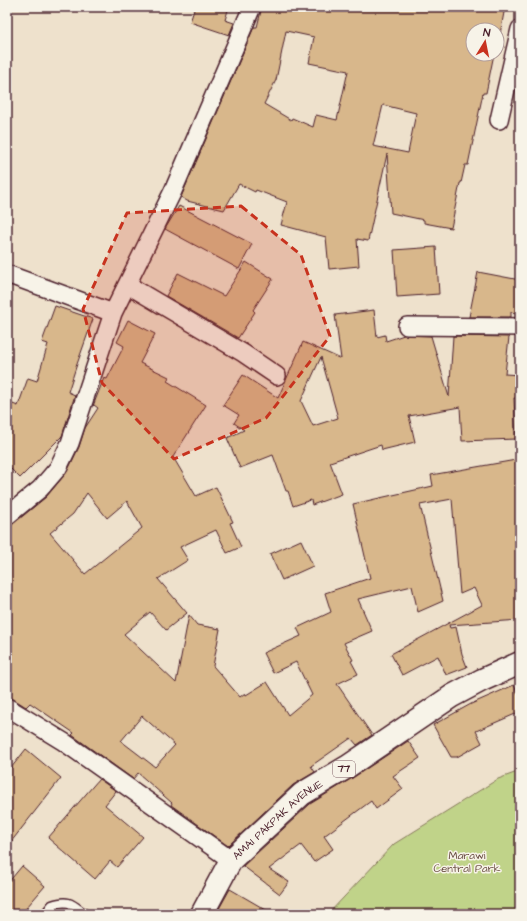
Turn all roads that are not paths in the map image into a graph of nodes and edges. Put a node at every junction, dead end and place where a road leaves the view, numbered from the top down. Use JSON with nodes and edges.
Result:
{"nodes":[{"id":1,"x":252,"y":7,"type":"edge"},
{"id":2,"x":520,"y":29,"type":"edge"},
{"id":3,"x":499,"y":120,"type":"dead end"},
{"id":4,"x":7,"y":274,"type":"edge"},
{"id":5,"x":128,"y":285,"type":"junction"},
{"id":6,"x":113,"y":313,"type":"junction"},
{"id":7,"x":406,"y":326,"type":"dead end"},
{"id":8,"x":520,"y":327,"type":"edge"},
{"id":9,"x":277,"y":376,"type":"dead end"},
{"id":10,"x":7,"y":516,"type":"edge"},
{"id":11,"x":520,"y":663,"type":"edge"},
{"id":12,"x":7,"y":707,"type":"edge"},
{"id":13,"x":231,"y":860,"type":"junction"},
{"id":14,"x":45,"y":914,"type":"edge"},
{"id":15,"x":85,"y":914,"type":"edge"},
{"id":16,"x":202,"y":914,"type":"edge"}],
"edges":[{"from":1,"to":5,"type":"street"},
{"from":2,"to":3,"type":"street"},
{"from":4,"to":6,"type":"street"},
{"from":5,"to":6,"type":"street"},
{"from":5,"to":9,"type":"street"},
{"from":6,"to":10,"type":"street"},
{"from":7,"to":8,"type":"street"},
{"from":11,"to":13,"type":"highway","name":"AMAI PAKPAK AVENUE","number":"77"},
{"from":12,"to":13,"type":"street"},
{"from":13,"to":16,"type":"highway","name":"AMAI PAKPAK AVENUE","number":"77"},
{"from":14,"to":15,"type":"lane"}]}
